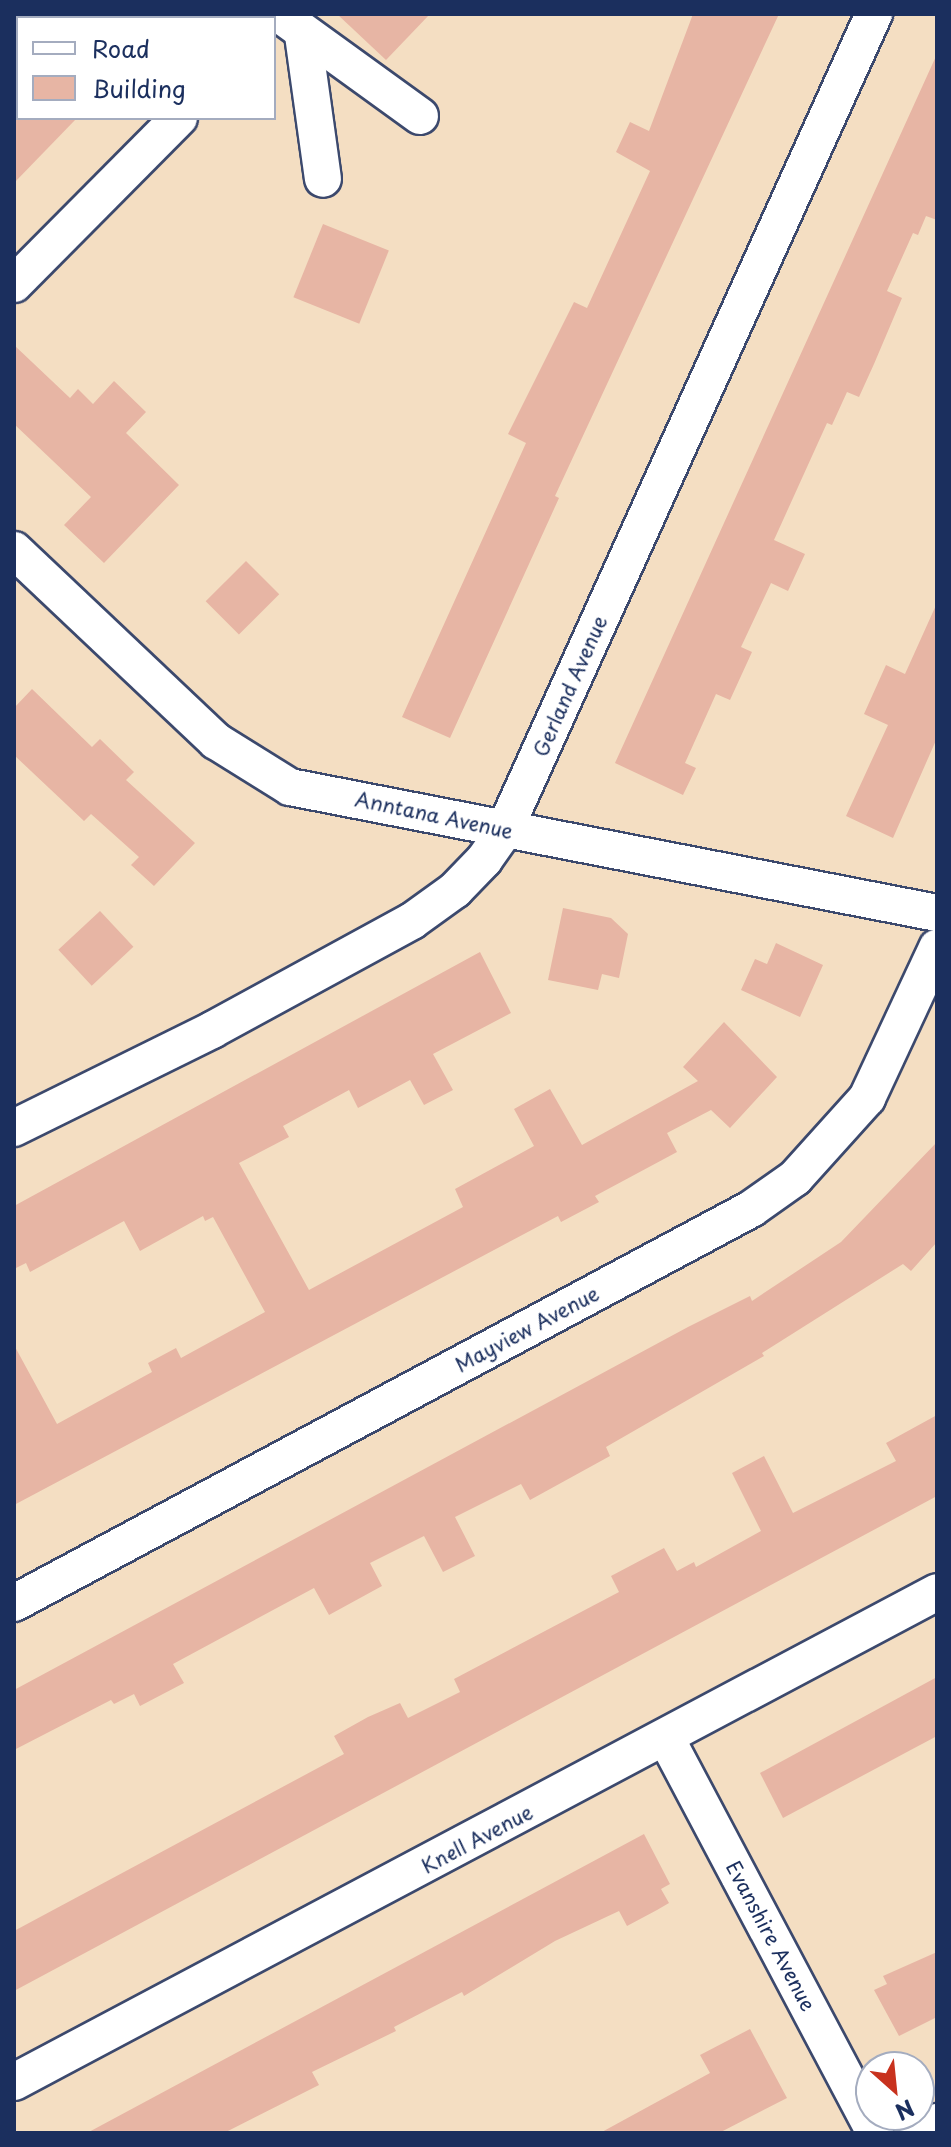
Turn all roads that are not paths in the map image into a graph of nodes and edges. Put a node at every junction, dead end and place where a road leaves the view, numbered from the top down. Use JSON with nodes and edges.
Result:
{"nodes":[{"id":1,"x":874,"y":14,"type":"edge"},
{"id":2,"x":284,"y":21,"type":"edge"},
{"id":3,"x":420,"y":116,"type":"dead end"},
{"id":4,"x":177,"y":120,"type":"edge"},
{"id":5,"x":323,"y":179,"type":"dead end"},
{"id":6,"x":14,"y":284,"type":"edge"},
{"id":7,"x":14,"y":550,"type":"edge"},
{"id":8,"x":504,"y":831,"type":"junction"},
{"id":9,"x":937,"y":913,"type":"edge"},
{"id":10,"x":937,"y":948,"type":"edge"},
{"id":11,"x":14,"y":1128,"type":"edge"},
{"id":12,"x":937,"y":1592,"type":"edge"},
{"id":13,"x":14,"y":1603,"type":"edge"},
{"id":14,"x":667,"y":1740,"type":"junction"},
{"id":15,"x":14,"y":2082,"type":"edge"},
{"id":16,"x":937,"y":2122,"type":"edge"},
{"id":17,"x":875,"y":2133,"type":"edge"},
{"id":18,"x":917,"y":2133,"type":"edge"}],
"edges":[{"from":1,"to":8,"type":"street","name":"Gerland Avenue"},
{"from":2,"to":3,"type":"street"},
{"from":2,"to":5,"type":"street"},
{"from":4,"to":6,"type":"street"},
{"from":7,"to":8,"type":"street","name":"Anntana Avenue"},
{"from":8,"to":9,"type":"street","name":"Anntana Avenue"},
{"from":8,"to":11,"type":"street","name":"Gerland Avenue"},
{"from":10,"to":13,"type":"street","name":"Mayview Avenue"},
{"from":12,"to":14,"type":"street","name":"Knell Avenue"},
{"from":14,"to":15,"type":"street","name":"Knell Avenue"},
{"from":14,"to":17,"type":"street","name":"Evanshire Avenue"},
{"from":16,"to":18,"type":"street"}]}
